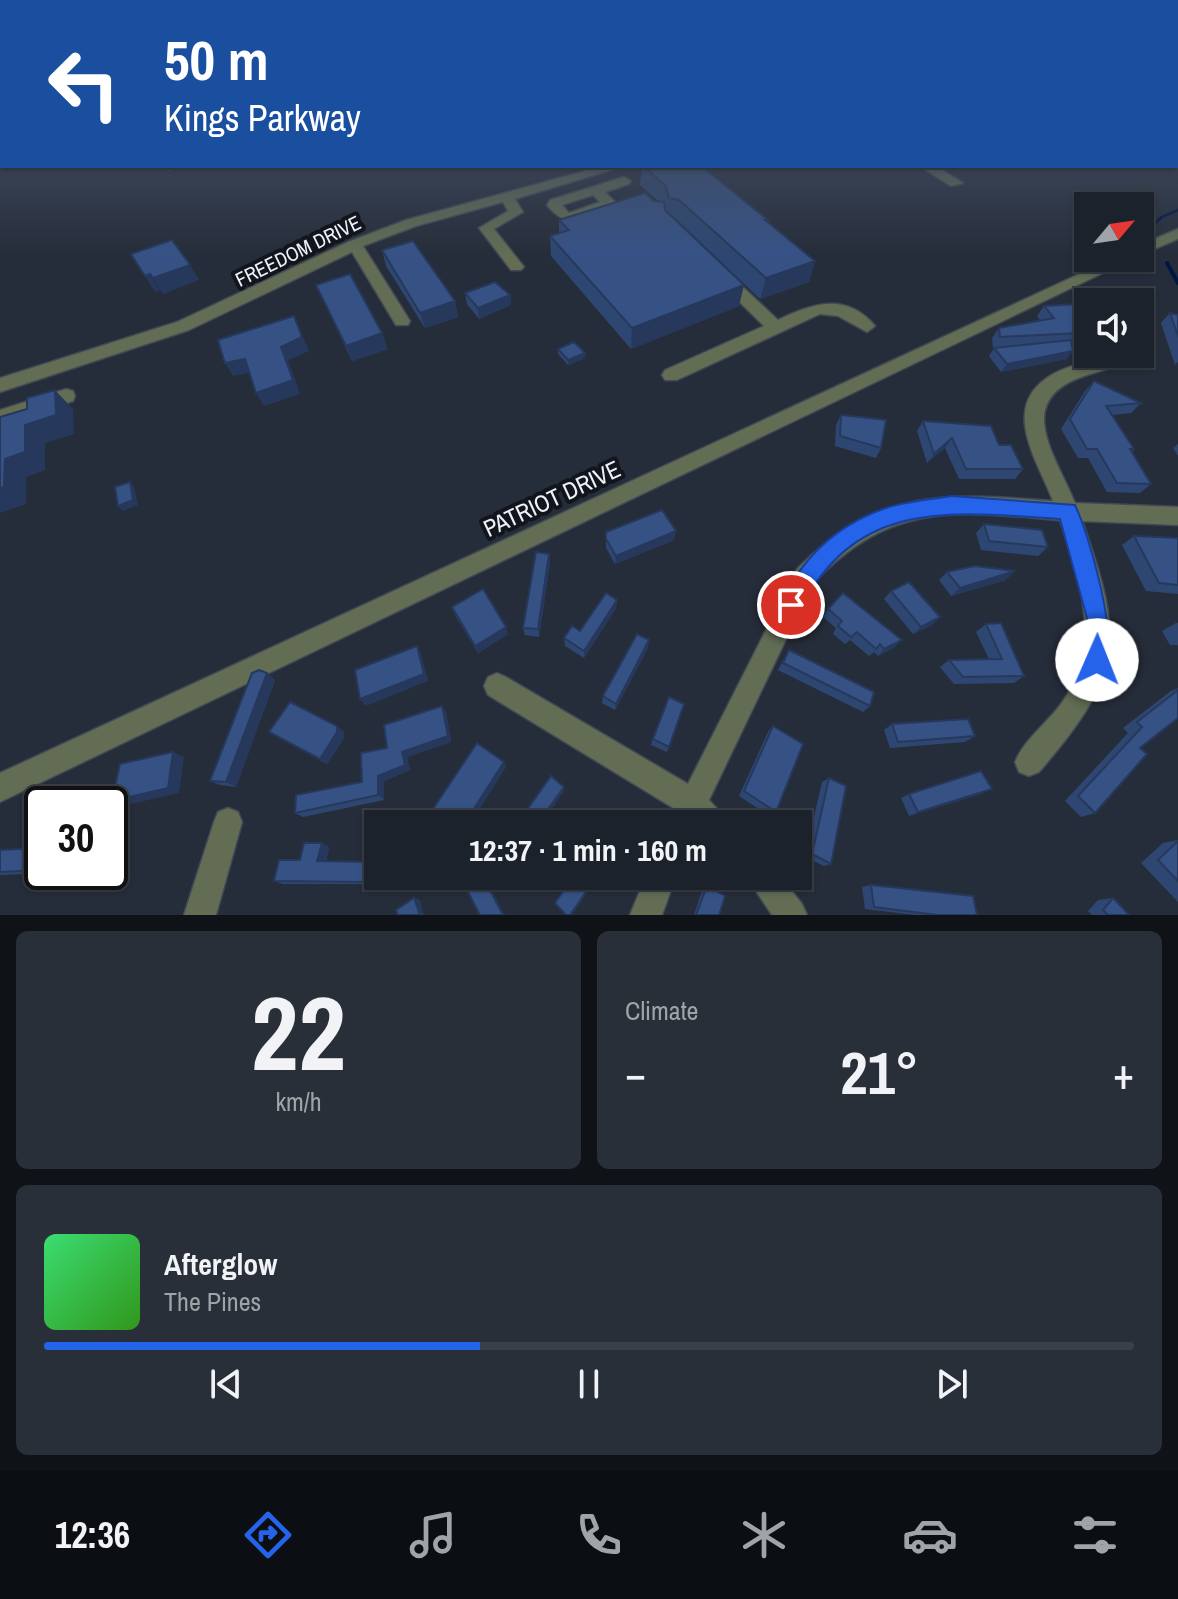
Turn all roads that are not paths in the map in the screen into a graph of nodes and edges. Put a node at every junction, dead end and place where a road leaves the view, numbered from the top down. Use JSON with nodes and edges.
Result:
{"nodes":[{"id":1,"x":931,"y":169,"type":"edge"},
{"id":2,"x":618,"y":172,"type":"edge"},
{"id":3,"x":956,"y":183,"type":"dead end"},
{"id":4,"x":595,"y":190,"type":"dead end"},
{"id":5,"x":636,"y":195,"type":"edge"},
{"id":6,"x":507,"y":196,"type":"junction"},
{"id":7,"x":1178,"y":233,"type":"edge"},
{"id":8,"x":1154,"y":244,"type":"edge"},
{"id":9,"x":353,"y":245,"type":"junction"},
{"id":10,"x":516,"y":267,"type":"dead end"},
{"id":11,"x":713,"y":268,"type":"edge"},
{"id":12,"x":1096,"y":272,"type":"edge"},
{"id":13,"x":402,"y":321,"type":"dead end"},
{"id":14,"x":774,"y":326,"type":"junction"},
{"id":15,"x":867,"y":326,"type":"dead end"},
{"id":16,"x":1089,"y":368,"type":"edge"},
{"id":17,"x":671,"y":375,"type":"dead end"},
{"id":18,"x":0,"y":385,"type":"edge"},
{"id":19,"x":66,"y":396,"type":"dead end"},
{"id":20,"x":0,"y":417,"type":"edge"},
{"id":21,"x":1068,"y":511,"type":"junction"},
{"id":22,"x":1178,"y":516,"type":"edge"},
{"id":23,"x":497,"y":686,"type":"dead end"},
{"id":24,"x":1029,"y":762,"type":"dead end"},
{"id":25,"x":0,"y":788,"type":"edge"},
{"id":26,"x":683,"y":810,"type":"edge"},
{"id":27,"x":688,"y":810,"type":"edge"},
{"id":28,"x":228,"y":822,"type":"dead end"},
{"id":29,"x":656,"y":890,"type":"edge"},
{"id":30,"x":772,"y":890,"type":"edge"},
{"id":31,"x":200,"y":915,"type":"edge"},
{"id":32,"x":646,"y":915,"type":"edge"},
{"id":33,"x":791,"y":915,"type":"edge"}],
"edges":[{"from":1,"to":3,"type":"street"},
{"from":2,"to":4,"type":"street"},
{"from":2,"to":5,"type":"street"},
{"from":2,"to":6,"type":"street","name":"FREEDOM DRIVE"},
{"from":6,"to":9,"type":"street","name":"FREEDOM DRIVE"},
{"from":6,"to":10,"type":"street"},
{"from":7,"to":8,"type":"street"},
{"from":9,"to":13,"type":"street"},
{"from":9,"to":18,"type":"street","name":"FREEDOM DRIVE"},
{"from":11,"to":14,"type":"street"},
{"from":12,"to":25,"type":"street","name":"PATRIOT DRIVE"},
{"from":14,"to":15,"type":"street"},
{"from":14,"to":17,"type":"street"},
{"from":16,"to":21,"type":"street"},
{"from":19,"to":20,"type":"street"},
{"from":21,"to":22,"type":"street"},
{"from":21,"to":24,"type":"street"},
{"from":21,"to":27,"type":"street"},
{"from":23,"to":26,"type":"street"},
{"from":28,"to":31,"type":"street"},
{"from":29,"to":32,"type":"street"},
{"from":30,"to":33,"type":"street"}]}
